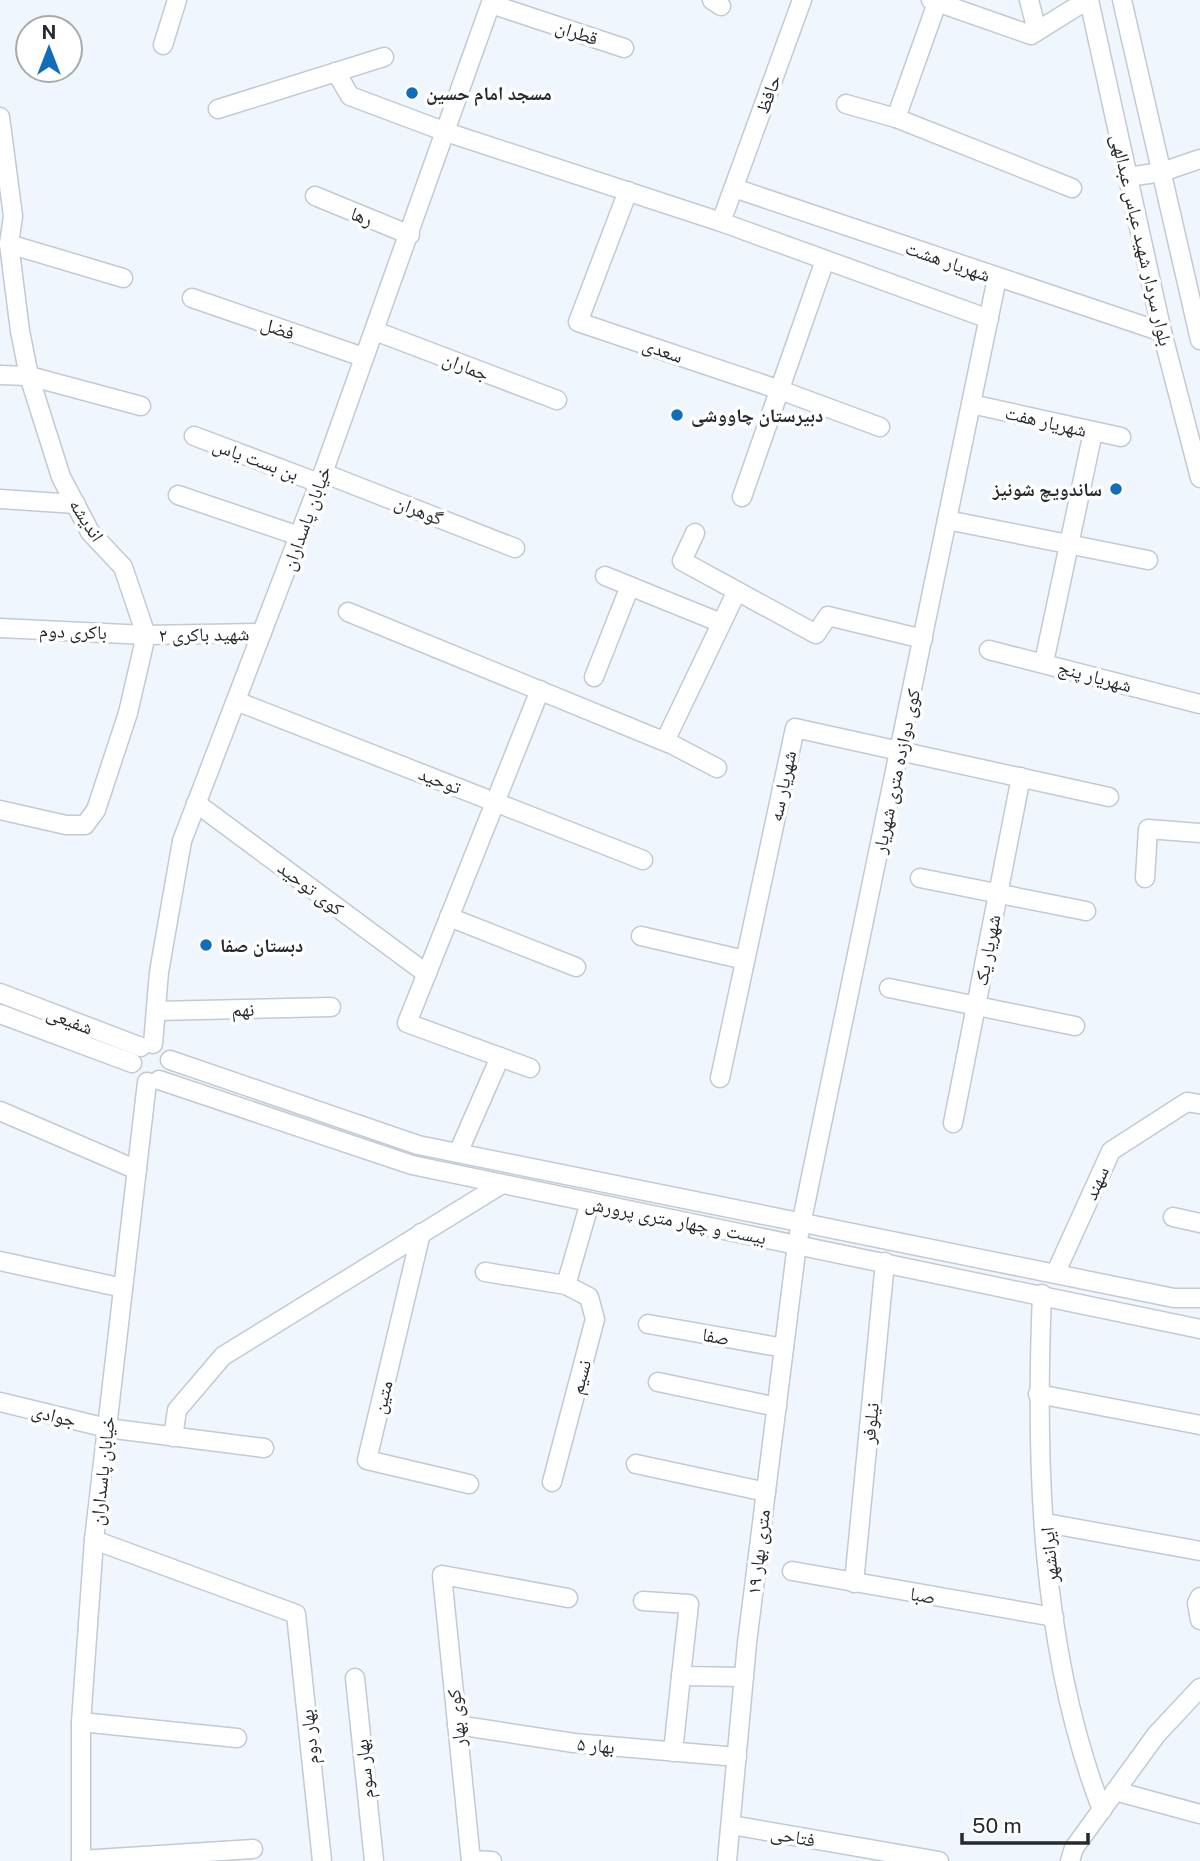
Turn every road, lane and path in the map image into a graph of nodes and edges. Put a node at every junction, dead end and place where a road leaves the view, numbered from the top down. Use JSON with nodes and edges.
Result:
{"nodes":[{"id":1,"x":177,"y":0,"type":"edge"},
{"id":2,"x":802,"y":0,"type":"edge"},
{"id":3,"x":1029,"y":0,"type":"edge"},
{"id":4,"x":1088,"y":0,"type":"edge"},
{"id":5,"x":1122,"y":0,"type":"edge"},
{"id":6,"x":935,"y":1,"type":"edge"},
{"id":7,"x":492,"y":2,"type":"edge"},
{"id":8,"x":1037,"y":31,"type":"junction"},
{"id":9,"x":163,"y":45,"type":"dead end"},
{"id":10,"x":624,"y":48,"type":"dead end"},
{"id":11,"x":384,"y":57,"type":"dead end"},
{"id":12,"x":336,"y":72,"type":"junction"},
{"id":13,"x":846,"y":104,"type":"dead end"},
{"id":14,"x":218,"y":108,"type":"dead end"},
{"id":15,"x":0,"y":117,"type":"edge"},
{"id":16,"x":896,"y":118,"type":"junction"},
{"id":17,"x":446,"y":132,"type":"junction"},
{"id":18,"x":1200,"y":159,"type":"edge"},
{"id":19,"x":1162,"y":172,"type":"junction"},
{"id":20,"x":1128,"y":177,"type":"junction"},
{"id":21,"x":734,"y":188,"type":"junction"},
{"id":22,"x":1072,"y":188,"type":"dead end"},
{"id":23,"x":628,"y":191,"type":"junction"},
{"id":24,"x":315,"y":196,"type":"dead end"},
{"id":25,"x":721,"y":222,"type":"junction"},
{"id":26,"x":410,"y":235,"type":"junction"},
{"id":27,"x":9,"y":244,"type":"junction"},
{"id":28,"x":825,"y":260,"type":"junction"},
{"id":29,"x":123,"y":278,"type":"dead end"},
{"id":30,"x":997,"y":278,"type":"junction"},
{"id":31,"x":192,"y":298,"type":"dead end"},
{"id":32,"x":1195,"y":300,"type":"edge"},
{"id":33,"x":989,"y":318,"type":"junction"},
{"id":34,"x":375,"y":331,"type":"junction"},
{"id":35,"x":1162,"y":332,"type":"junction"},
{"id":36,"x":1200,"y":340,"type":"edge"},
{"id":37,"x":363,"y":358,"type":"junction"},
{"id":38,"x":0,"y":375,"type":"edge"},
{"id":39,"x":29,"y":376,"type":"junction"},
{"id":40,"x":780,"y":390,"type":"junction"},
{"id":41,"x":557,"y":400,"type":"dead end"},
{"id":42,"x":971,"y":404,"type":"junction"},
{"id":43,"x":141,"y":406,"type":"dead end"},
{"id":44,"x":880,"y":428,"type":"dead end"},
{"id":45,"x":1093,"y":432,"type":"junction"},
{"id":46,"x":194,"y":436,"type":"dead end"},
{"id":47,"x":1121,"y":437,"type":"dead end"},
{"id":48,"x":321,"y":478,"type":"junction"},
{"id":49,"x":1200,"y":478,"type":"edge"},
{"id":50,"x":178,"y":495,"type":"dead end"},
{"id":51,"x":742,"y":497,"type":"dead end"},
{"id":52,"x":0,"y":499,"type":"edge"},
{"id":53,"x":76,"y":504,"type":"junction"},
{"id":54,"x":947,"y":520,"type":"junction"},
{"id":55,"x":695,"y":533,"type":"dead end"},
{"id":56,"x":299,"y":536,"type":"junction"},
{"id":57,"x":1069,"y":545,"type":"junction"},
{"id":58,"x":516,"y":548,"type":"dead end"},
{"id":59,"x":1149,"y":560,"type":"dead end"},
{"id":60,"x":605,"y":576,"type":"dead end"},
{"id":61,"x":630,"y":586,"type":"junction"},
{"id":62,"x":736,"y":593,"type":"junction"},
{"id":63,"x":348,"y":612,"type":"dead end"},
{"id":64,"x":721,"y":623,"type":"junction"},
{"id":65,"x":0,"y":628,"type":"edge"},
{"id":66,"x":262,"y":633,"type":"junction"},
{"id":67,"x":146,"y":635,"type":"junction"},
{"id":68,"x":923,"y":639,"type":"junction"},
{"id":69,"x":989,"y":650,"type":"dead end"},
{"id":70,"x":1044,"y":662,"type":"junction"},
{"id":71,"x":594,"y":677,"type":"dead end"},
{"id":72,"x":540,"y":690,"type":"junction"},
{"id":73,"x":236,"y":701,"type":"junction"},
{"id":74,"x":1200,"y":705,"type":"edge"},
{"id":75,"x":665,"y":741,"type":"junction"},
{"id":76,"x":900,"y":750,"type":"junction"},
{"id":77,"x":717,"y":768,"type":"dead end"},
{"id":78,"x":1021,"y":777,"type":"junction"},
{"id":79,"x":1110,"y":797,"type":"dead end"},
{"id":80,"x":496,"y":802,"type":"junction"},
{"id":81,"x":196,"y":803,"type":"junction"},
{"id":82,"x":0,"y":810,"type":"edge"},
{"id":83,"x":1200,"y":833,"type":"edge"},
{"id":84,"x":643,"y":860,"type":"dead end"},
{"id":85,"x":920,"y":878,"type":"dead end"},
{"id":86,"x":1145,"y":878,"type":"dead end"},
{"id":87,"x":998,"y":893,"type":"junction"},
{"id":88,"x":1086,"y":911,"type":"dead end"},
{"id":89,"x":449,"y":917,"type":"junction"},
{"id":90,"x":641,"y":936,"type":"dead end"},
{"id":91,"x":745,"y":960,"type":"junction"},
{"id":92,"x":576,"y":967,"type":"dead end"},
{"id":93,"x":426,"y":974,"type":"junction"},
{"id":94,"x":889,"y":988,"type":"dead end"},
{"id":95,"x":0,"y":993,"type":"edge"},
{"id":96,"x":976,"y":1005,"type":"junction"},
{"id":97,"x":331,"y":1007,"type":"dead end"},
{"id":98,"x":156,"y":1011,"type":"junction"},
{"id":99,"x":0,"y":1014,"type":"edge"},
{"id":100,"x":1075,"y":1026,"type":"dead end"},
{"id":101,"x":147,"y":1045,"type":"junction"},
{"id":102,"x":500,"y":1057,"type":"junction"},
{"id":103,"x":170,"y":1060,"type":"junction"},
{"id":104,"x":132,"y":1063,"type":"junction"},
{"id":105,"x":530,"y":1068,"type":"dead end"},
{"id":106,"x":720,"y":1078,"type":"dead end"},
{"id":107,"x":153,"y":1081,"type":"junction"},
{"id":108,"x":1200,"y":1104,"type":"edge"},
{"id":109,"x":0,"y":1111,"type":"edge"},
{"id":110,"x":953,"y":1123,"type":"dead end"},
{"id":111,"x":458,"y":1153,"type":"junction"},
{"id":112,"x":137,"y":1170,"type":"junction"},
{"id":113,"x":502,"y":1184,"type":"junction"},
{"id":114,"x":590,"y":1202,"type":"junction"},
{"id":115,"x":1173,"y":1217,"type":"dead end"},
{"id":116,"x":802,"y":1223,"type":"junction"},
{"id":117,"x":1200,"y":1223,"type":"edge"},
{"id":118,"x":421,"y":1233,"type":"junction"},
{"id":119,"x":797,"y":1244,"type":"junction"},
{"id":120,"x":0,"y":1261,"type":"edge"},
{"id":121,"x":885,"y":1262,"type":"junction"},
{"id":122,"x":485,"y":1272,"type":"dead end"},
{"id":123,"x":1056,"y":1272,"type":"junction"},
{"id":124,"x":566,"y":1285,"type":"junction"},
{"id":125,"x":123,"y":1288,"type":"junction"},
{"id":126,"x":1042,"y":1294,"type":"junction"},
{"id":127,"x":1200,"y":1298,"type":"edge"},
{"id":128,"x":648,"y":1324,"type":"dead end"},
{"id":129,"x":1200,"y":1329,"type":"edge"},
{"id":130,"x":784,"y":1348,"type":"junction"},
{"id":131,"x":658,"y":1382,"type":"dead end"},
{"id":132,"x":1038,"y":1394,"type":"junction"},
{"id":133,"x":0,"y":1402,"type":"edge"},
{"id":134,"x":777,"y":1407,"type":"junction"},
{"id":135,"x":1200,"y":1425,"type":"edge"},
{"id":136,"x":107,"y":1428,"type":"junction"},
{"id":137,"x":173,"y":1437,"type":"junction"},
{"id":138,"x":264,"y":1448,"type":"dead end"},
{"id":139,"x":636,"y":1464,"type":"dead end"},
{"id":140,"x":552,"y":1482,"type":"dead end"},
{"id":141,"x":469,"y":1484,"type":"dead end"},
{"id":142,"x":766,"y":1492,"type":"junction"},
{"id":143,"x":1046,"y":1523,"type":"junction"},
{"id":144,"x":94,"y":1540,"type":"junction"},
{"id":145,"x":1200,"y":1551,"type":"edge"},
{"id":146,"x":792,"y":1571,"type":"dead end"},
{"id":147,"x":854,"y":1583,"type":"junction"},
{"id":148,"x":1200,"y":1597,"type":"edge"},
{"id":149,"x":568,"y":1598,"type":"dead end"},
{"id":150,"x":643,"y":1601,"type":"dead end"},
{"id":151,"x":1054,"y":1617,"type":"junction"},
{"id":152,"x":1200,"y":1620,"type":"edge"},
{"id":153,"x":681,"y":1676,"type":"junction"},
{"id":154,"x":744,"y":1677,"type":"junction"},
{"id":155,"x":355,"y":1678,"type":"dead end"},
{"id":156,"x":1200,"y":1688,"type":"edge"},
{"id":157,"x":81,"y":1723,"type":"junction"},
{"id":158,"x":457,"y":1725,"type":"junction"},
{"id":159,"x":237,"y":1738,"type":"dead end"},
{"id":160,"x":673,"y":1752,"type":"junction"},
{"id":161,"x":737,"y":1757,"type":"junction"},
{"id":162,"x":1115,"y":1791,"type":"junction"},
{"id":163,"x":1102,"y":1810,"type":"junction"},
{"id":164,"x":1200,"y":1814,"type":"edge"},
{"id":165,"x":731,"y":1825,"type":"junction"},
{"id":166,"x":253,"y":1849,"type":"dead end"},
{"id":167,"x":81,"y":1860,"type":"edge"},
{"id":168,"x":471,"y":1860,"type":"edge"},
{"id":169,"x":322,"y":1861,"type":"edge"},
{"id":170,"x":373,"y":1861,"type":"edge"},
{"id":171,"x":492,"y":1861,"type":"edge"},
{"id":172,"x":727,"y":1861,"type":"edge"},
{"id":173,"x":939,"y":1861,"type":"edge"},
{"id":174,"x":1070,"y":1861,"type":"edge"}],
"edges":[{"from":1,"to":9,"type":"street"},
{"from":2,"to":21,"type":"street","name":"حافظ"},
{"from":3,"to":8,"type":"street"},
{"from":4,"to":8,"type":"street"},
{"from":4,"to":20,"type":"street","name":"بلوار سردار شهید عباس عبدالهی"},
{"from":5,"to":19,"type":"street","name":"بلوار سردار شهید عباس عبدالهی"},
{"from":6,"to":8,"type":"street"},
{"from":6,"to":16,"type":"street"},
{"from":7,"to":10,"type":"street","name":"قطران"},
{"from":7,"to":17,"type":"street","name":"خیابان پاسداران"},
{"from":11,"to":12,"type":"street"},
{"from":12,"to":14,"type":"street"},
{"from":12,"to":17,"type":"street"},
{"from":13,"to":16,"type":"street"},
{"from":15,"to":27,"type":"street","name":"اندیشه"},
{"from":16,"to":22,"type":"street"},
{"from":17,"to":23,"type":"street"},
{"from":17,"to":26,"type":"street","name":"خیابان پاسداران"},
{"from":18,"to":19,"type":"street"},
{"from":19,"to":20,"type":"street"},
{"from":19,"to":32,"type":"street","name":"بلوار سردار شهید عباس عبدالهی"},
{"from":20,"to":35,"type":"street","name":"بلوار سردار شهید عباس عبدالهی"},
{"from":21,"to":25,"type":"street","name":"حافظ"},
{"from":21,"to":30,"type":"street","name":"شهریار هشت"},
{"from":23,"to":25,"type":"street"},
{"from":23,"to":40,"type":"street","name":"سعدی"},
{"from":24,"to":26,"type":"street","name":"رها"},
{"from":25,"to":28,"type":"street"},
{"from":26,"to":34,"type":"street","name":"خیابان پاسداران"},
{"from":27,"to":29,"type":"street"},
{"from":27,"to":39,"type":"street","name":"اندیشه"},
{"from":28,"to":33,"type":"street"},
{"from":28,"to":40,"type":"street"},
{"from":30,"to":33,"type":"street","name":"کوی دوازده متری شهریار"},
{"from":30,"to":35,"type":"street","name":"شهریار هشت"},
{"from":31,"to":37,"type":"street","name":"فضل"},
{"from":32,"to":36,"type":"street","name":"بلوار سردار شهید عباس عبدالهی"},
{"from":33,"to":42,"type":"street","name":"کوی دوازده متری شهریار"},
{"from":34,"to":37,"type":"street","name":"خیابان پاسداران"},
{"from":34,"to":41,"type":"street","name":"جماران"},
{"from":35,"to":49,"type":"street","name":"بلوار سردار شهید عباس عبدالهی"},
{"from":37,"to":48,"type":"street","name":"خیابان پاسداران"},
{"from":38,"to":39,"type":"street"},
{"from":39,"to":43,"type":"street"},
{"from":39,"to":53,"type":"street","name":"اندیشه"},
{"from":40,"to":44,"type":"street","name":"سعدی"},
{"from":40,"to":51,"type":"street"},
{"from":42,"to":45,"type":"street","name":"شهریار هفت"},
{"from":42,"to":54,"type":"street","name":"کوی دوازده متری شهریار"},
{"from":45,"to":47,"type":"street","name":"شهریار هفت"},
{"from":45,"to":57,"type":"street"},
{"from":46,"to":48,"type":"street","name":"بن بست یاس"},
{"from":48,"to":56,"type":"street","name":"خیابان پاسداران"},
{"from":48,"to":58,"type":"street","name":"گوهران"},
{"from":50,"to":56,"type":"street"},
{"from":52,"to":53,"type":"street"},
{"from":53,"to":67,"type":"street","name":"اندیشه"},
{"from":54,"to":57,"type":"street"},
{"from":54,"to":68,"type":"street","name":"کوی دوازده متری شهریار"},
{"from":55,"to":62,"type":"street"},
{"from":56,"to":66,"type":"street","name":"خیابان پاسداران"},
{"from":57,"to":59,"type":"street"},
{"from":57,"to":70,"type":"street"},
{"from":60,"to":61,"type":"street"},
{"from":61,"to":64,"type":"street"},
{"from":61,"to":71,"type":"street"},
{"from":62,"to":64,"type":"street"},
{"from":62,"to":68,"type":"street"},
{"from":63,"to":72,"type":"street"},
{"from":64,"to":75,"type":"street"},
{"from":65,"to":67,"type":"street","name":"باکری دوم"},
{"from":66,"to":67,"type":"street","name":"شهید باکری ۲"},
{"from":66,"to":73,"type":"street","name":"خیابان پاسداران"},
{"from":67,"to":82,"type":"street"},
{"from":68,"to":76,"type":"street","name":"کوی دوازده متری شهریار"},
{"from":69,"to":70,"type":"street","name":"شهریار پنج"},
{"from":70,"to":74,"type":"street","name":"شهریار پنج"},
{"from":72,"to":75,"type":"street"},
{"from":72,"to":80,"type":"street"},
{"from":73,"to":80,"type":"street","name":"توحید"},
{"from":73,"to":81,"type":"street","name":"خیابان پاسداران"},
{"from":75,"to":77,"type":"street"},
{"from":76,"to":78,"type":"street","name":"شهریار سه"},
{"from":76,"to":91,"type":"street","name":"شهریار سه"},
{"from":76,"to":116,"type":"street","name":"کوی دوازده متری شهریار"},
{"from":78,"to":79,"type":"street","name":"شهریار سه"},
{"from":78,"to":87,"type":"street","name":"شهریار یک"},
{"from":80,"to":84,"type":"street","name":"توحید"},
{"from":80,"to":89,"type":"street"},
{"from":81,"to":93,"type":"street","name":"کوی توحید"},
{"from":81,"to":98,"type":"street","name":"خیابان پاسداران"},
{"from":83,"to":86,"type":"street"},
{"from":85,"to":87,"type":"street"},
{"from":87,"to":88,"type":"street"},
{"from":87,"to":96,"type":"street","name":"شهریار یک"},
{"from":89,"to":92,"type":"street"},
{"from":89,"to":93,"type":"street"},
{"from":90,"to":91,"type":"street"},
{"from":91,"to":106,"type":"street","name":"شهریار سه"},
{"from":93,"to":102,"type":"street"},
{"from":94,"to":96,"type":"street"},
{"from":95,"to":101,"type":"street","name":"شفیعی"},
{"from":96,"to":100,"type":"street"},
{"from":96,"to":110,"type":"street","name":"شهریار یک"},
{"from":97,"to":98,"type":"street","name":"نهم"},
{"from":98,"to":101,"type":"street","name":"خیابان پاسداران"},
{"from":99,"to":104,"type":"street","name":"شفیعی"},
{"from":101,"to":103,"type":"street"},
{"from":101,"to":104,"type":"street"},
{"from":102,"to":105,"type":"street"},
{"from":102,"to":111,"type":"street"},
{"from":103,"to":107,"type":"street"},
{"from":103,"to":111,"type":"street","name":"بیست و چهار متری پرورش"},
{"from":104,"to":107,"type":"street"},
{"from":107,"to":112,"type":"street","name":"خیابان پاسداران"},
{"from":107,"to":113,"type":"street","name":"بیست و چهار متری پرورش"},
{"from":108,"to":123,"type":"street","name":"سهند"},
{"from":109,"to":112,"type":"street"},
{"from":111,"to":116,"type":"street","name":"بیست و چهار متری پرورش"},
{"from":112,"to":125,"type":"street","name":"خیابان پاسداران"},
{"from":113,"to":114,"type":"street","name":"بیست و چهار متری پرورش"},
{"from":113,"to":118,"type":"street"},
{"from":114,"to":119,"type":"street","name":"بیست و چهار متری پرورش"},
{"from":114,"to":124,"type":"street"},
{"from":115,"to":117,"type":"street"},
{"from":116,"to":119,"type":"street","name":"کوی دوازده متری شهریار"},
{"from":116,"to":123,"type":"street","name":"بیست و چهار متری پرورش"},
{"from":118,"to":137,"type":"street"},
{"from":118,"to":141,"type":"street","name":"متین"},
{"from":119,"to":121,"type":"street","name":"بیست و چهار متری پرورش"},
{"from":119,"to":130,"type":"street","name":"۱۹ متری بهار"},
{"from":120,"to":125,"type":"street"},
{"from":121,"to":126,"type":"street","name":"بیست و چهار متری پرورش"},
{"from":121,"to":147,"type":"street","name":"نیلوفر"},
{"from":122,"to":124,"type":"street"},
{"from":123,"to":127,"type":"street","name":"بیست و چهار متری پرورش"},
{"from":124,"to":140,"type":"street","name":"نسیم"},
{"from":125,"to":136,"type":"street","name":"خیابان پاسداران"},
{"from":126,"to":129,"type":"street","name":"بیست و چهار متری پرورش"},
{"from":126,"to":132,"type":"street","name":"ایرانشهر"},
{"from":128,"to":130,"type":"street","name":"صفا"},
{"from":130,"to":134,"type":"street","name":"۱۹ متری بهار"},
{"from":131,"to":134,"type":"street"},
{"from":132,"to":135,"type":"street"},
{"from":132,"to":143,"type":"street","name":"ایرانشهر"},
{"from":133,"to":136,"type":"street","name":"جوادی"},
{"from":134,"to":142,"type":"street","name":"۱۹ متری بهار"},
{"from":136,"to":137,"type":"street","name":"جوادی"},
{"from":136,"to":144,"type":"street","name":"خیابان پاسداران"},
{"from":137,"to":138,"type":"street","name":"جوادی"},
{"from":139,"to":142,"type":"street"},
{"from":142,"to":154,"type":"street","name":"۱۹ متری بهار"},
{"from":143,"to":145,"type":"street"},
{"from":143,"to":151,"type":"street","name":"ایرانشهر"},
{"from":144,"to":157,"type":"street","name":"خیابان پاسداران"},
{"from":144,"to":169,"type":"street","name":"بهار دوم"},
{"from":146,"to":147,"type":"street","name":"صبا"},
{"from":147,"to":151,"type":"street","name":"صبا"},
{"from":148,"to":152,"type":"street"},
{"from":149,"to":158,"type":"street","name":"کوی بهار"},
{"from":150,"to":153,"type":"street"},
{"from":151,"to":163,"type":"street","name":"ایرانشهر"},
{"from":153,"to":154,"type":"street"},
{"from":153,"to":160,"type":"street"},
{"from":154,"to":161,"type":"street","name":"۱۹ متری بهار"},
{"from":155,"to":170,"type":"street","name":"بهار سوم"},
{"from":156,"to":162,"type":"street"},
{"from":157,"to":159,"type":"street"},
{"from":157,"to":167,"type":"street","name":"خیابان پاسداران"},
{"from":158,"to":160,"type":"street","name":"بهار ۵"},
{"from":158,"to":168,"type":"street","name":"کوی بهار"},
{"from":160,"to":161,"type":"street","name":"بهار ۵"},
{"from":161,"to":165,"type":"street","name":"۱۹ متری بهار"},
{"from":162,"to":163,"type":"street"},
{"from":162,"to":164,"type":"street"},
{"from":163,"to":174,"type":"street"},
{"from":165,"to":172,"type":"street","name":"۱۹ متری بهار"},
{"from":165,"to":173,"type":"street","name":"فتاحی"},
{"from":166,"to":167,"type":"street"},
{"from":168,"to":171,"type":"street"}]}
